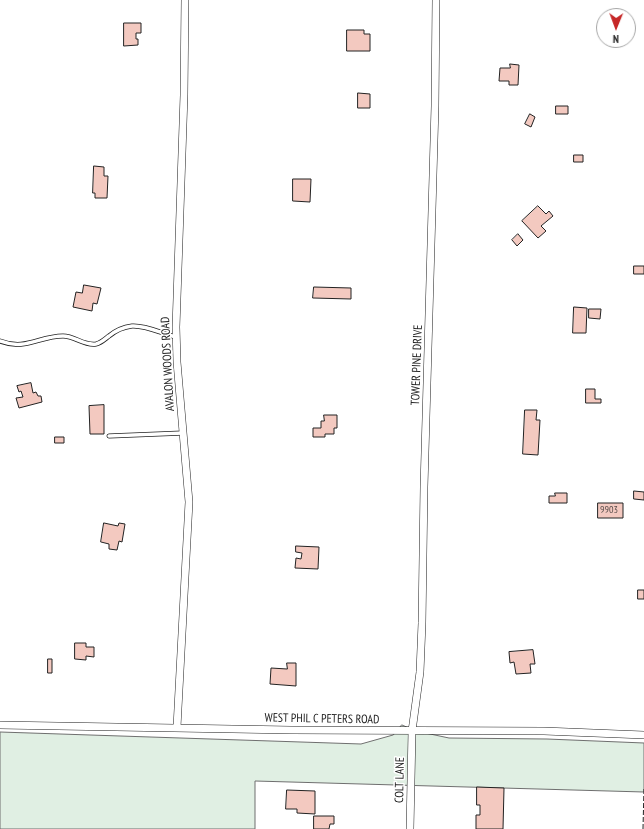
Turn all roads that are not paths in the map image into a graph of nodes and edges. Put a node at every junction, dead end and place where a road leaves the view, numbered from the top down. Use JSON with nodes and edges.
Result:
{"nodes":[{"id":1,"x":185,"y":0,"type":"edge"},
{"id":2,"x":436,"y":0,"type":"edge"},
{"id":3,"x":176,"y":337,"type":"junction"},
{"id":4,"x":0,"y":341,"type":"edge"},
{"id":5,"x":183,"y":433,"type":"junction"},
{"id":6,"x":109,"y":436,"type":"dead end"},
{"id":7,"x":0,"y":725,"type":"edge"},
{"id":8,"x":177,"y":727,"type":"junction"},
{"id":9,"x":412,"y":731,"type":"junction"},
{"id":10,"x":644,"y":734,"type":"edge"},
{"id":11,"x":410,"y":829,"type":"edge"}],
"edges":[{"from":1,"to":3,"type":"street","name":"AVALON WOODS ROAD"},
{"from":2,"to":9,"type":"street","name":"TOWER PINE DRIVE"},
{"from":3,"to":4,"type":"lane"},
{"from":3,"to":5,"type":"street","name":"AVALON WOODS ROAD"},
{"from":5,"to":6,"type":"lane"},
{"from":5,"to":8,"type":"street","name":"AVALON WOODS ROAD"},
{"from":7,"to":8,"type":"street","name":"WEST PHIL C PETERS ROAD"},
{"from":8,"to":9,"type":"street","name":"WEST PHIL C PETERS ROAD"},
{"from":9,"to":10,"type":"street","name":"WEST PHIL C PETERS ROAD"},
{"from":9,"to":11,"type":"street","name":"COLT LANE"}]}
